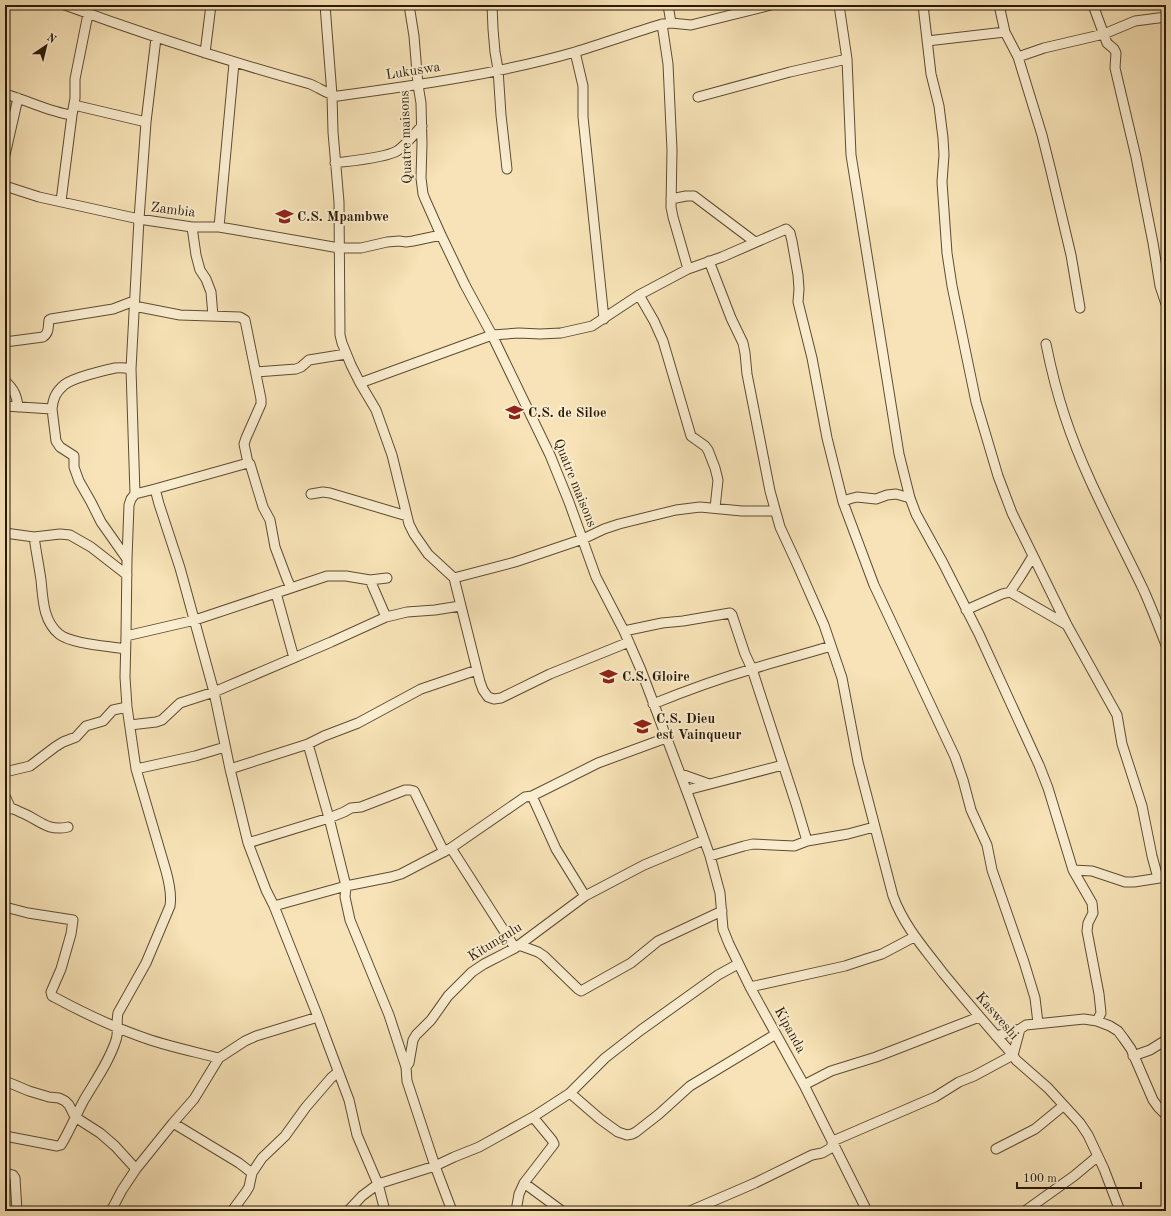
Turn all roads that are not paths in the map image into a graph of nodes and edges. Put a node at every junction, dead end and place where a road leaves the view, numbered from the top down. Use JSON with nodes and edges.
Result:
{"nodes":[{"id":1,"x":65,"y":5,"type":"edge"},
{"id":2,"x":210,"y":5,"type":"edge"},
{"id":3,"x":325,"y":5,"type":"edge"},
{"id":4,"x":409,"y":5,"type":"edge"},
{"id":5,"x":492,"y":5,"type":"edge"},
{"id":6,"x":668,"y":5,"type":"edge"},
{"id":7,"x":771,"y":5,"type":"edge"},
{"id":8,"x":839,"y":5,"type":"edge"},
{"id":9,"x":923,"y":5,"type":"edge"},
{"id":10,"x":999,"y":5,"type":"edge"},
{"id":11,"x":1093,"y":5,"type":"edge"},
{"id":12,"x":88,"y":14,"type":"junction"},
{"id":13,"x":1166,"y":17,"type":"edge"},
{"id":14,"x":666,"y":23,"type":"junction"},
{"id":15,"x":1005,"y":32,"type":"junction"},
{"id":16,"x":1104,"y":34,"type":"junction"},
{"id":17,"x":156,"y":38,"type":"junction"},
{"id":18,"x":927,"y":41,"type":"junction"},
{"id":19,"x":575,"y":52,"type":"junction"},
{"id":20,"x":205,"y":53,"type":"junction"},
{"id":21,"x":1018,"y":57,"type":"junction"},
{"id":22,"x":847,"y":59,"type":"junction"},
{"id":23,"x":234,"y":62,"type":"junction"},
{"id":24,"x":498,"y":70,"type":"junction"},
{"id":25,"x":418,"y":85,"type":"junction"},
{"id":26,"x":5,"y":94,"type":"edge"},
{"id":27,"x":332,"y":95,"type":"junction"},
{"id":28,"x":698,"y":96,"type":"dead end"},
{"id":29,"x":18,"y":98,"type":"junction"},
{"id":30,"x":73,"y":110,"type":"junction"},
{"id":31,"x":146,"y":122,"type":"junction"},
{"id":32,"x":422,"y":126,"type":"junction"},
{"id":33,"x":5,"y":155,"type":"edge"},
{"id":34,"x":335,"y":163,"type":"junction"},
{"id":35,"x":507,"y":169,"type":"dead end"},
{"id":36,"x":5,"y":186,"type":"edge"},
{"id":37,"x":671,"y":199,"type":"junction"},
{"id":38,"x":61,"y":201,"type":"junction"},
{"id":39,"x":139,"y":219,"type":"junction"},
{"id":40,"x":192,"y":227,"type":"junction"},
{"id":41,"x":218,"y":227,"type":"junction"},
{"id":42,"x":441,"y":235,"type":"junction"},
{"id":43,"x":755,"y":242,"type":"junction"},
{"id":44,"x":338,"y":248,"type":"junction"},
{"id":45,"x":709,"y":261,"type":"junction"},
{"id":46,"x":688,"y":269,"type":"junction"},
{"id":47,"x":639,"y":295,"type":"junction"},
{"id":48,"x":134,"y":304,"type":"junction"},
{"id":49,"x":1166,"y":304,"type":"edge"},
{"id":50,"x":1080,"y":308,"type":"dead end"},
{"id":51,"x":213,"y":316,"type":"junction"},
{"id":52,"x":604,"y":319,"type":"junction"},
{"id":53,"x":492,"y":335,"type":"junction"},
{"id":54,"x":5,"y":342,"type":"edge"},
{"id":55,"x":1046,"y":344,"type":"dead end"},
{"id":56,"x":346,"y":354,"type":"junction"},
{"id":57,"x":131,"y":369,"type":"junction"},
{"id":58,"x":256,"y":372,"type":"junction"},
{"id":59,"x":5,"y":381,"type":"edge"},
{"id":60,"x":360,"y":383,"type":"junction"},
{"id":61,"x":5,"y":406,"type":"edge"},
{"id":62,"x":18,"y":407,"type":"junction"},
{"id":63,"x":52,"y":409,"type":"junction"},
{"id":64,"x":248,"y":463,"type":"junction"},
{"id":65,"x":155,"y":489,"type":"junction"},
{"id":66,"x":135,"y":494,"type":"junction"},
{"id":67,"x":311,"y":494,"type":"dead end"},
{"id":68,"x":910,"y":498,"type":"junction"},
{"id":69,"x":843,"y":502,"type":"junction"},
{"id":70,"x":715,"y":508,"type":"junction"},
{"id":71,"x":775,"y":512,"type":"junction"},
{"id":72,"x":407,"y":516,"type":"junction"},
{"id":73,"x":5,"y":533,"type":"edge"},
{"id":74,"x":34,"y":537,"type":"junction"},
{"id":75,"x":583,"y":539,"type":"junction"},
{"id":76,"x":1033,"y":556,"type":"junction"},
{"id":77,"x":127,"y":559,"type":"junction"},
{"id":78,"x":127,"y":574,"type":"junction"},
{"id":79,"x":387,"y":578,"type":"dead end"},
{"id":80,"x":454,"y":578,"type":"junction"},
{"id":81,"x":370,"y":580,"type":"junction"},
{"id":82,"x":291,"y":588,"type":"junction"},
{"id":83,"x":1010,"y":592,"type":"junction"},
{"id":84,"x":276,"y":593,"type":"junction"},
{"id":85,"x":460,"y":606,"type":"junction"},
{"id":86,"x":966,"y":610,"type":"junction"},
{"id":87,"x":386,"y":617,"type":"junction"},
{"id":88,"x":195,"y":620,"type":"junction"},
{"id":89,"x":1067,"y":625,"type":"junction"},
{"id":90,"x":624,"y":631,"type":"junction"},
{"id":91,"x":126,"y":636,"type":"junction"},
{"id":92,"x":629,"y":642,"type":"junction"},
{"id":93,"x":1166,"y":645,"type":"edge"},
{"id":94,"x":831,"y":646,"type":"junction"},
{"id":95,"x":125,"y":649,"type":"junction"},
{"id":96,"x":294,"y":658,"type":"junction"},
{"id":97,"x":752,"y":669,"type":"junction"},
{"id":98,"x":477,"y":670,"type":"junction"},
{"id":99,"x":214,"y":692,"type":"junction"},
{"id":100,"x":653,"y":704,"type":"junction"},
{"id":101,"x":127,"y":707,"type":"junction"},
{"id":102,"x":130,"y":725,"type":"junction"},
{"id":103,"x":666,"y":738,"type":"junction"},
{"id":104,"x":308,"y":744,"type":"junction"},
{"id":105,"x":225,"y":747,"type":"junction"},
{"id":106,"x":783,"y":765,"type":"junction"},
{"id":107,"x":136,"y":769,"type":"junction"},
{"id":108,"x":230,"y":769,"type":"junction"},
{"id":109,"x":5,"y":772,"type":"edge"},
{"id":110,"x":681,"y":774,"type":"junction"},
{"id":111,"x":709,"y":784,"type":"junction"},
{"id":112,"x":687,"y":790,"type":"junction"},
{"id":113,"x":5,"y":796,"type":"edge"},
{"id":114,"x":532,"y":796,"type":"junction"},
{"id":115,"x":8,"y":808,"type":"edge"},
{"id":116,"x":329,"y":818,"type":"junction"},
{"id":117,"x":68,"y":827,"type":"dead end"},
{"id":118,"x":874,"y":827,"type":"junction"},
{"id":119,"x":704,"y":840,"type":"junction"},
{"id":120,"x":807,"y":841,"type":"junction"},
{"id":121,"x":248,"y":843,"type":"junction"},
{"id":122,"x":447,"y":850,"type":"junction"},
{"id":123,"x":710,"y":856,"type":"junction"},
{"id":124,"x":1073,"y":870,"type":"junction"},
{"id":125,"x":1162,"y":877,"type":"edge"},
{"id":126,"x":346,"y":886,"type":"junction"},
{"id":127,"x":585,"y":896,"type":"junction"},
{"id":128,"x":274,"y":906,"type":"junction"},
{"id":129,"x":5,"y":907,"type":"edge"},
{"id":130,"x":722,"y":911,"type":"junction"},
{"id":131,"x":914,"y":936,"type":"junction"},
{"id":132,"x":517,"y":947,"type":"junction"},
{"id":133,"x":738,"y":964,"type":"junction"},
{"id":134,"x":750,"y":987,"type":"junction"},
{"id":135,"x":318,"y":1017,"type":"junction"},
{"id":136,"x":979,"y":1017,"type":"junction"},
{"id":137,"x":1097,"y":1021,"type":"junction"},
{"id":138,"x":1038,"y":1023,"type":"junction"},
{"id":139,"x":118,"y":1027,"type":"junction"},
{"id":140,"x":1020,"y":1029,"type":"junction"},
{"id":141,"x":776,"y":1034,"type":"junction"},
{"id":142,"x":996,"y":1036,"type":"junction"},
{"id":143,"x":413,"y":1040,"type":"junction"},
{"id":144,"x":1166,"y":1040,"type":"edge"},
{"id":145,"x":398,"y":1044,"type":"junction"},
{"id":146,"x":1013,"y":1055,"type":"junction"},
{"id":147,"x":1133,"y":1056,"type":"junction"},
{"id":148,"x":220,"y":1058,"type":"junction"},
{"id":149,"x":406,"y":1067,"type":"junction"},
{"id":150,"x":338,"y":1072,"type":"junction"},
{"id":151,"x":5,"y":1082,"type":"edge"},
{"id":152,"x":804,"y":1085,"type":"junction"},
{"id":153,"x":570,"y":1093,"type":"junction"},
{"id":154,"x":1063,"y":1106,"type":"junction"},
{"id":155,"x":1166,"y":1115,"type":"edge"},
{"id":156,"x":533,"y":1116,"type":"junction"},
{"id":157,"x":75,"y":1117,"type":"junction"},
{"id":158,"x":173,"y":1123,"type":"junction"},
{"id":159,"x":5,"y":1136,"type":"edge"},
{"id":160,"x":833,"y":1141,"type":"junction"},
{"id":161,"x":996,"y":1150,"type":"dead end"},
{"id":162,"x":1098,"y":1156,"type":"junction"},
{"id":163,"x":435,"y":1166,"type":"junction"},
{"id":164,"x":136,"y":1169,"type":"junction"},
{"id":165,"x":5,"y":1173,"type":"edge"},
{"id":166,"x":252,"y":1173,"type":"junction"},
{"id":167,"x":524,"y":1183,"type":"junction"},
{"id":168,"x":378,"y":1184,"type":"junction"},
{"id":169,"x":17,"y":1211,"type":"edge"},
{"id":170,"x":111,"y":1211,"type":"edge"},
{"id":171,"x":232,"y":1211,"type":"edge"},
{"id":172,"x":348,"y":1211,"type":"edge"},
{"id":173,"x":386,"y":1211,"type":"edge"},
{"id":174,"x":452,"y":1211,"type":"edge"},
{"id":175,"x":516,"y":1211,"type":"edge"},
{"id":176,"x":562,"y":1211,"type":"edge"},
{"id":177,"x":690,"y":1211,"type":"edge"},
{"id":178,"x":867,"y":1211,"type":"edge"},
{"id":179,"x":1025,"y":1211,"type":"edge"},
{"id":180,"x":1120,"y":1211,"type":"edge"}],
"edges":[{"from":1,"to":12,"type":"street"},
{"from":2,"to":20,"type":"street"},
{"from":3,"to":27,"type":"street"},
{"from":4,"to":25,"type":"street","name":"Quatre maisons"},
{"from":5,"to":24,"type":"street"},
{"from":6,"to":14,"type":"street"},
{"from":7,"to":14,"type":"street","name":"Lukuswa"},
{"from":8,"to":22,"type":"street"},
{"from":9,"to":18,"type":"street"},
{"from":10,"to":15,"type":"street"},
{"from":11,"to":16,"type":"street"},
{"from":12,"to":17,"type":"street"},
{"from":12,"to":30,"type":"street"},
{"from":13,"to":16,"type":"street"},
{"from":14,"to":19,"type":"street","name":"Lukuswa"},
{"from":14,"to":37,"type":"street"},
{"from":15,"to":18,"type":"street"},
{"from":15,"to":21,"type":"street"},
{"from":16,"to":21,"type":"street"},
{"from":16,"to":49,"type":"street"},
{"from":17,"to":20,"type":"street"},
{"from":17,"to":31,"type":"street"},
{"from":18,"to":76,"type":"street"},
{"from":19,"to":24,"type":"street","name":"Lukuswa"},
{"from":19,"to":52,"type":"street"},
{"from":20,"to":23,"type":"street"},
{"from":21,"to":50,"type":"street"},
{"from":22,"to":28,"type":"street"},
{"from":22,"to":68,"type":"street"},
{"from":23,"to":27,"type":"street"},
{"from":23,"to":41,"type":"street"},
{"from":24,"to":25,"type":"street","name":"Lukuswa"},
{"from":24,"to":35,"type":"street"},
{"from":25,"to":27,"type":"street","name":"Lukuswa"},
{"from":25,"to":32,"type":"street","name":"Quatre maisons"},
{"from":26,"to":29,"type":"street"},
{"from":27,"to":34,"type":"street"},
{"from":29,"to":30,"type":"street"},
{"from":29,"to":33,"type":"street"},
{"from":30,"to":31,"type":"street"},
{"from":30,"to":38,"type":"street"},
{"from":31,"to":39,"type":"street"},
{"from":32,"to":34,"type":"street"},
{"from":32,"to":42,"type":"street","name":"Quatre maisons"},
{"from":34,"to":44,"type":"street"},
{"from":36,"to":38,"type":"street","name":"Zambia"},
{"from":37,"to":43,"type":"street"},
{"from":37,"to":46,"type":"street"},
{"from":38,"to":39,"type":"street","name":"Zambia"},
{"from":39,"to":40,"type":"street","name":"Zambia"},
{"from":39,"to":48,"type":"street"},
{"from":40,"to":41,"type":"street","name":"Zambia"},
{"from":40,"to":51,"type":"street"},
{"from":41,"to":44,"type":"street","name":"Zambia"},
{"from":42,"to":44,"type":"street","name":"Zambia"},
{"from":42,"to":53,"type":"street","name":"Quatre maisons"},
{"from":43,"to":45,"type":"street"},
{"from":43,"to":69,"type":"street"},
{"from":44,"to":56,"type":"street"},
{"from":45,"to":46,"type":"street"},
{"from":45,"to":71,"type":"street","name":"Kasweshi"},
{"from":46,"to":47,"type":"street"},
{"from":47,"to":52,"type":"street"},
{"from":47,"to":70,"type":"street"},
{"from":48,"to":51,"type":"street"},
{"from":48,"to":54,"type":"street"},
{"from":48,"to":57,"type":"street"},
{"from":51,"to":58,"type":"street"},
{"from":52,"to":53,"type":"street"},
{"from":53,"to":60,"type":"street"},
{"from":53,"to":75,"type":"street","name":"Quatre maisons"},
{"from":55,"to":93,"type":"street"},
{"from":56,"to":58,"type":"street"},
{"from":56,"to":60,"type":"street"},
{"from":57,"to":63,"type":"street"},
{"from":57,"to":66,"type":"street"},
{"from":58,"to":64,"type":"street"},
{"from":59,"to":62,"type":"street"},
{"from":60,"to":72,"type":"street"},
{"from":61,"to":62,"type":"street"},
{"from":62,"to":63,"type":"street"},
{"from":63,"to":77,"type":"street"},
{"from":64,"to":65,"type":"street"},
{"from":64,"to":82,"type":"street"},
{"from":65,"to":66,"type":"street"},
{"from":65,"to":88,"type":"street"},
{"from":66,"to":77,"type":"street"},
{"from":67,"to":72,"type":"street"},
{"from":68,"to":69,"type":"street"},
{"from":68,"to":86,"type":"street"},
{"from":69,"to":138,"type":"street"},
{"from":70,"to":71,"type":"street"},
{"from":70,"to":75,"type":"street"},
{"from":71,"to":94,"type":"street","name":"Kasweshi"},
{"from":72,"to":80,"type":"street"},
{"from":73,"to":74,"type":"street"},
{"from":74,"to":78,"type":"street"},
{"from":74,"to":95,"type":"street"},
{"from":75,"to":80,"type":"street"},
{"from":75,"to":90,"type":"street","name":"Quatre maisons"},
{"from":76,"to":83,"type":"street"},
{"from":76,"to":89,"type":"street"},
{"from":77,"to":78,"type":"street"},
{"from":78,"to":91,"type":"street"},
{"from":79,"to":81,"type":"street"},
{"from":80,"to":85,"type":"street"},
{"from":81,"to":82,"type":"street"},
{"from":81,"to":87,"type":"street"},
{"from":82,"to":84,"type":"street"},
{"from":83,"to":86,"type":"street"},
{"from":83,"to":89,"type":"street"},
{"from":84,"to":88,"type":"street"},
{"from":84,"to":96,"type":"street"},
{"from":85,"to":87,"type":"street"},
{"from":85,"to":98,"type":"street"},
{"from":86,"to":124,"type":"street"},
{"from":87,"to":96,"type":"street"},
{"from":88,"to":91,"type":"street"},
{"from":88,"to":99,"type":"street"},
{"from":89,"to":125,"type":"street"},
{"from":90,"to":92,"type":"street","name":"Quatre maisons"},
{"from":90,"to":97,"type":"street"},
{"from":91,"to":95,"type":"street"},
{"from":92,"to":98,"type":"street"},
{"from":92,"to":100,"type":"street","name":"Quatre maisons"},
{"from":94,"to":97,"type":"street"},
{"from":94,"to":118,"type":"street","name":"Kasweshi"},
{"from":95,"to":101,"type":"street"},
{"from":96,"to":99,"type":"street"},
{"from":97,"to":100,"type":"street"},
{"from":97,"to":106,"type":"street"},
{"from":98,"to":104,"type":"street"},
{"from":99,"to":102,"type":"street"},
{"from":99,"to":105,"type":"street"},
{"from":100,"to":103,"type":"street","name":"Quatre maisons"},
{"from":101,"to":102,"type":"street"},
{"from":101,"to":109,"type":"street"},
{"from":102,"to":107,"type":"street"},
{"from":103,"to":110,"type":"street","name":"Quatre maisons"},
{"from":103,"to":114,"type":"street"},
{"from":104,"to":108,"type":"street"},
{"from":104,"to":116,"type":"street"},
{"from":105,"to":107,"type":"street"},
{"from":105,"to":108,"type":"street"},
{"from":106,"to":111,"type":"street"},
{"from":106,"to":120,"type":"street"},
{"from":107,"to":139,"type":"street"},
{"from":108,"to":121,"type":"street"},
{"from":110,"to":111,"type":"street"},
{"from":110,"to":112,"type":"street","name":"Quatre maisons"},
{"from":111,"to":112,"type":"street"},
{"from":112,"to":119,"type":"street","name":"Quatre maisons"},
{"from":113,"to":115,"type":"street"},
{"from":114,"to":122,"type":"street"},
{"from":114,"to":127,"type":"street"},
{"from":115,"to":117,"type":"street"},
{"from":116,"to":121,"type":"street"},
{"from":116,"to":122,"type":"street"},
{"from":116,"to":126,"type":"street"},
{"from":118,"to":120,"type":"street"},
{"from":118,"to":131,"type":"street","name":"Kasweshi"},
{"from":119,"to":123,"type":"street","name":"Quatre maisons"},
{"from":119,"to":127,"type":"street","name":"Kitungulu"},
{"from":120,"to":123,"type":"street"},
{"from":121,"to":128,"type":"street"},
{"from":122,"to":126,"type":"street"},
{"from":122,"to":132,"type":"street"},
{"from":123,"to":130,"type":"street","name":"Kipanda"},
{"from":124,"to":125,"type":"street"},
{"from":124,"to":137,"type":"street"},
{"from":126,"to":128,"type":"street"},
{"from":126,"to":145,"type":"street"},
{"from":127,"to":132,"type":"street","name":"Kitungulu"},
{"from":128,"to":135,"type":"street"},
{"from":129,"to":139,"type":"street"},
{"from":130,"to":132,"type":"street"},
{"from":130,"to":133,"type":"street","name":"Kipanda"},
{"from":131,"to":134,"type":"street"},
{"from":131,"to":136,"type":"street","name":"Kasweshi"},
{"from":132,"to":143,"type":"street","name":"Kitungulu"},
{"from":133,"to":134,"type":"street","name":"Kipanda"},
{"from":133,"to":153,"type":"street"},
{"from":134,"to":141,"type":"street","name":"Kipanda"},
{"from":135,"to":148,"type":"street"},
{"from":135,"to":150,"type":"street"},
{"from":136,"to":142,"type":"street","name":"Kasweshi"},
{"from":136,"to":152,"type":"street"},
{"from":137,"to":138,"type":"street"},
{"from":137,"to":147,"type":"street"},
{"from":138,"to":140,"type":"street"},
{"from":139,"to":148,"type":"street"},
{"from":139,"to":157,"type":"street"},
{"from":140,"to":142,"type":"street"},
{"from":140,"to":146,"type":"street"},
{"from":141,"to":152,"type":"street","name":"Kipanda"},
{"from":141,"to":153,"type":"street"},
{"from":142,"to":146,"type":"street","name":"Kasweshi"},
{"from":143,"to":145,"type":"street"},
{"from":143,"to":149,"type":"street"},
{"from":144,"to":147,"type":"street"},
{"from":145,"to":149,"type":"street"},
{"from":146,"to":154,"type":"street","name":"Kasweshi"},
{"from":146,"to":160,"type":"street"},
{"from":147,"to":155,"type":"street"},
{"from":148,"to":158,"type":"street"},
{"from":149,"to":163,"type":"street"},
{"from":150,"to":166,"type":"street"},
{"from":150,"to":168,"type":"street"},
{"from":151,"to":157,"type":"street"},
{"from":152,"to":160,"type":"street","name":"Kipanda"},
{"from":153,"to":156,"type":"street"},
{"from":154,"to":161,"type":"street"},
{"from":154,"to":162,"type":"street","name":"Kasweshi"},
{"from":156,"to":163,"type":"street"},
{"from":156,"to":167,"type":"street"},
{"from":157,"to":159,"type":"street"},
{"from":157,"to":164,"type":"street"},
{"from":158,"to":164,"type":"street"},
{"from":158,"to":166,"type":"street"},
{"from":160,"to":177,"type":"street"},
{"from":160,"to":178,"type":"street","name":"Kipanda"},
{"from":162,"to":179,"type":"street"},
{"from":162,"to":180,"type":"street","name":"Kasweshi"},
{"from":163,"to":168,"type":"street"},
{"from":163,"to":174,"type":"street"},
{"from":164,"to":170,"type":"street"},
{"from":165,"to":169,"type":"street"},
{"from":166,"to":171,"type":"street"},
{"from":167,"to":175,"type":"street"},
{"from":167,"to":176,"type":"street"},
{"from":168,"to":172,"type":"street"},
{"from":168,"to":173,"type":"street"}]}
